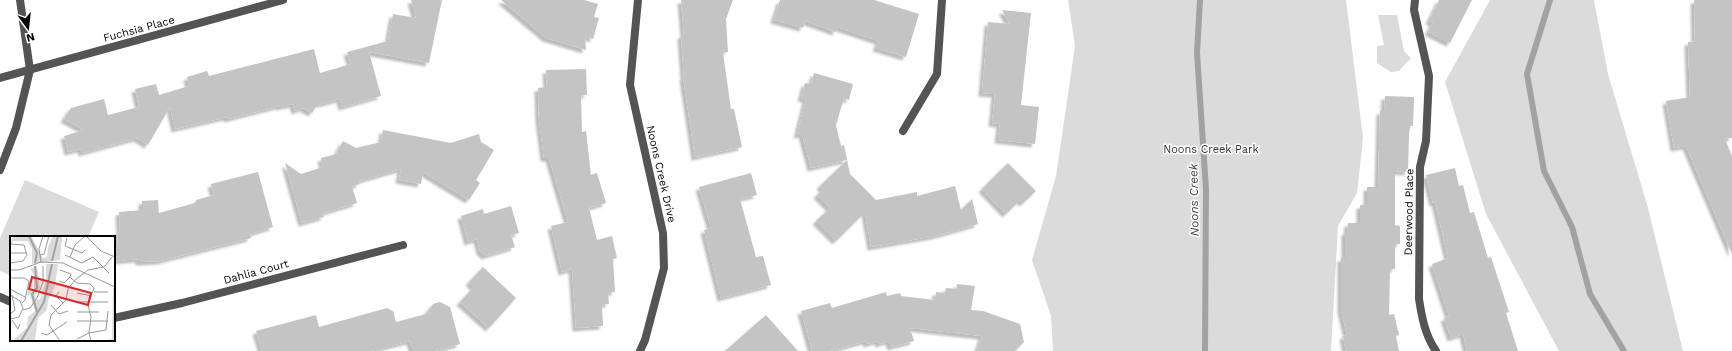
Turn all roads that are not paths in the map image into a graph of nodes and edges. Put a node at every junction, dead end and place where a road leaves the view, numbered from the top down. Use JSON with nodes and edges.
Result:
{"nodes":[{"id":1,"x":20,"y":0,"type":"edge"},
{"id":2,"x":283,"y":0,"type":"edge"},
{"id":3,"x":638,"y":0,"type":"edge"},
{"id":4,"x":942,"y":0,"type":"edge"},
{"id":5,"x":1415,"y":0,"type":"edge"},
{"id":6,"x":30,"y":70,"type":"junction"},
{"id":7,"x":0,"y":78,"type":"edge"},
{"id":8,"x":903,"y":131,"type":"dead end"},
{"id":9,"x":0,"y":170,"type":"edge"},
{"id":10,"x":403,"y":245,"type":"dead end"},
{"id":11,"x":0,"y":297,"type":"edge"},
{"id":12,"x":10,"y":302,"type":"edge"},
{"id":13,"x":115,"y":318,"type":"edge"},
{"id":14,"x":640,"y":351,"type":"edge"},
{"id":15,"x":1436,"y":351,"type":"edge"}],
"edges":[{"from":1,"to":6,"type":"street"},
{"from":2,"to":6,"type":"street","name":"Fuchsia Place"},
{"from":3,"to":14,"type":"street","name":"Noons Creek Drive"},
{"from":4,"to":8,"type":"street"},
{"from":5,"to":15,"type":"street","name":"Deerwood Place"},
{"from":6,"to":7,"type":"street","name":"Fuchsia Place"},
{"from":6,"to":9,"type":"street"},
{"from":10,"to":13,"type":"street","name":"Dahlia Court"},
{"from":11,"to":12,"type":"street"}]}
